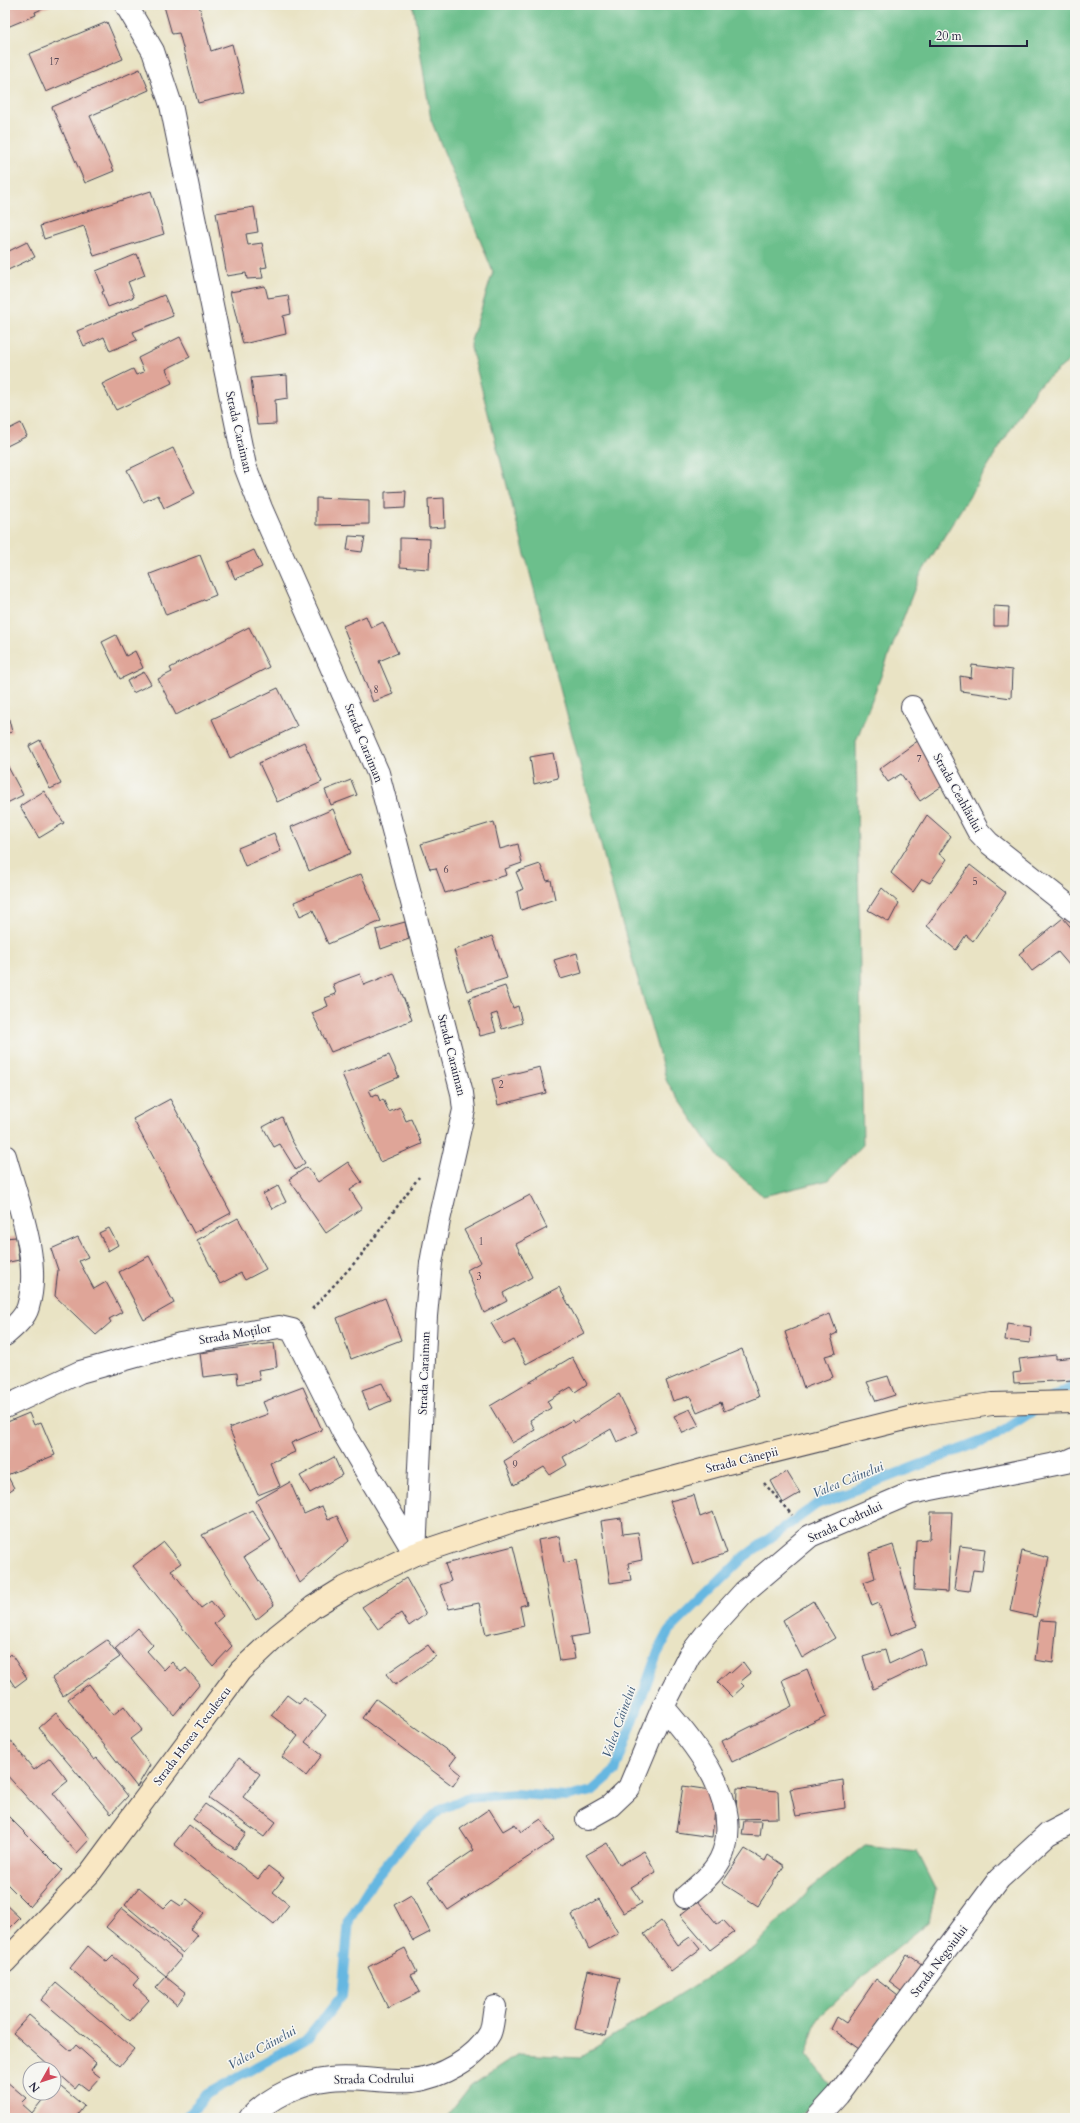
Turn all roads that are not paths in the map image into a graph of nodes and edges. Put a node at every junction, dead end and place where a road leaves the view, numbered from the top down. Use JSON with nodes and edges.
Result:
{"nodes":[{"id":1,"x":126,"y":5,"type":"edge"},
{"id":2,"x":912,"y":707,"type":"dead end"},
{"id":3,"x":1075,"y":912,"type":"edge"},
{"id":4,"x":5,"y":1156,"type":"edge"},
{"id":5,"x":5,"y":1335,"type":"edge"},
{"id":6,"x":1075,"y":1402,"type":"edge"},
{"id":7,"x":5,"y":1407,"type":"edge"},
{"id":8,"x":1075,"y":1458,"type":"edge"},
{"id":9,"x":415,"y":1554,"type":"junction"},
{"id":10,"x":663,"y":1707,"type":"junction"},
{"id":11,"x":587,"y":1819,"type":"dead end"},
{"id":12,"x":1075,"y":1820,"type":"edge"},
{"id":13,"x":685,"y":1897,"type":"dead end"},
{"id":14,"x":5,"y":1962,"type":"edge"},
{"id":15,"x":495,"y":2007,"type":"dead end"},
{"id":16,"x":250,"y":2118,"type":"edge"},
{"id":17,"x":817,"y":2118,"type":"edge"}],
"edges":[{"from":1,"to":9,"type":"street","name":"Strada Caraiman"},
{"from":2,"to":3,"type":"street","name":"Strada Ceahlăului"},
{"from":4,"to":5,"type":"street"},
{"from":6,"to":9,"type":"street","name":"Strada Cânepii"},
{"from":7,"to":9,"type":"street","name":"Strada Moților"},
{"from":8,"to":10,"type":"street","name":"Strada Codrului"},
{"from":9,"to":14,"type":"street","name":"Strada Horea Teculescu"},
{"from":10,"to":11,"type":"street","name":"Strada Codrului"},
{"from":10,"to":13,"type":"street"},
{"from":12,"to":17,"type":"street","name":"Strada Negoiului"},
{"from":15,"to":16,"type":"street","name":"Strada Codrului"}]}
